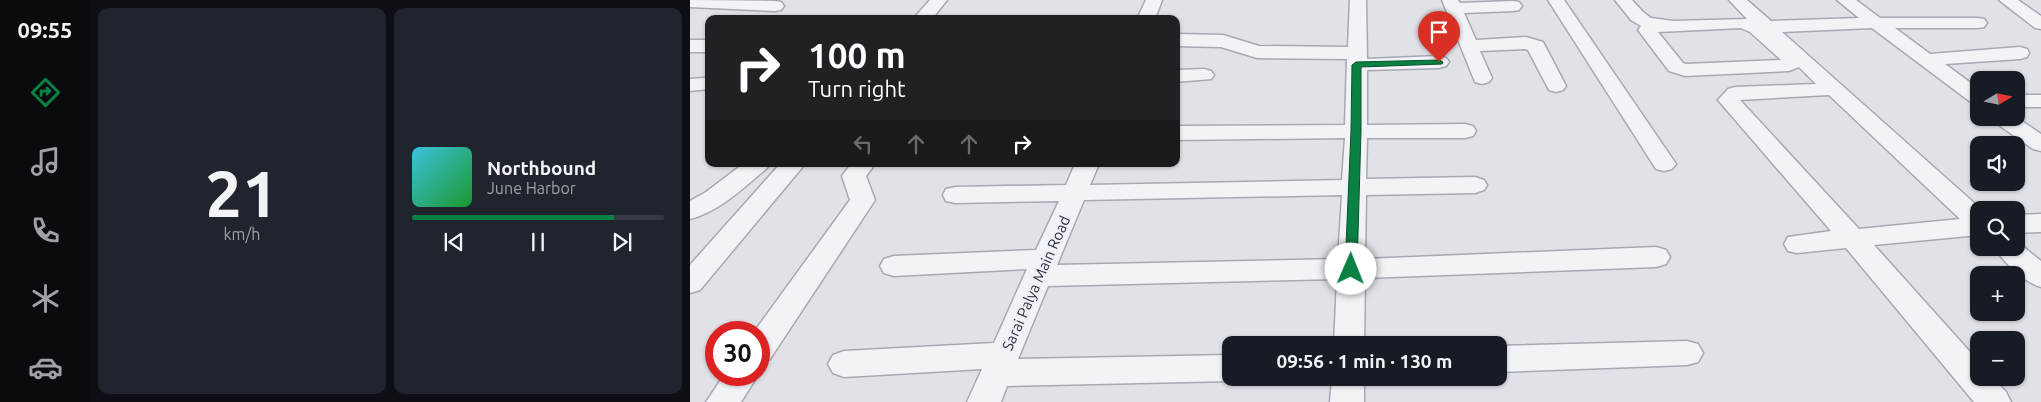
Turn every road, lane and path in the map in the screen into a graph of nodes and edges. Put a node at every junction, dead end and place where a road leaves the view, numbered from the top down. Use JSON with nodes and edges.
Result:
{"nodes":[{"id":1,"x":939,"y":0,"type":"edge"},
{"id":2,"x":1154,"y":0,"type":"edge"},
{"id":3,"x":1358,"y":0,"type":"edge"},
{"id":4,"x":1556,"y":0,"type":"edge"},
{"id":5,"x":1623,"y":0,"type":"edge"},
{"id":6,"x":1726,"y":0,"type":"edge"},
{"id":7,"x":1737,"y":0,"type":"edge"},
{"id":8,"x":1844,"y":0,"type":"edge"},
{"id":9,"x":2007,"y":0,"type":"edge"},
{"id":10,"x":695,"y":3,"type":"edge"},
{"id":11,"x":1452,"y":4,"type":"edge"},
{"id":12,"x":775,"y":6,"type":"dead end"},
{"id":13,"x":1513,"y":6,"type":"dead end"},
{"id":14,"x":926,"y":15,"type":"edge"},
{"id":15,"x":1148,"y":15,"type":"edge"},
{"id":16,"x":1875,"y":22,"type":"junction"},
{"id":17,"x":1978,"y":23,"type":"dead end"},
{"id":18,"x":2041,"y":24,"type":"edge"},
{"id":19,"x":1767,"y":26,"type":"junction"},
{"id":20,"x":1180,"y":40,"type":"edge"},
{"id":21,"x":690,"y":46,"type":"edge"},
{"id":22,"x":705,"y":46,"type":"edge"},
{"id":23,"x":1469,"y":46,"type":"junction"},
{"id":24,"x":2020,"y":53,"type":"dead end"},
{"id":25,"x":1792,"y":55,"type":"junction"},
{"id":26,"x":1356,"y":59,"type":"junction"},
{"id":27,"x":1926,"y":60,"type":"junction"},
{"id":28,"x":1439,"y":62,"type":"dead end"},
{"id":29,"x":1204,"y":75,"type":"dead end"},
{"id":30,"x":1180,"y":76,"type":"edge"},
{"id":31,"x":1482,"y":78,"type":"dead end"},
{"id":32,"x":1556,"y":86,"type":"dead end"},
{"id":33,"x":1834,"y":89,"type":"junction"},
{"id":34,"x":1970,"y":92,"type":"edge"},
{"id":35,"x":2025,"y":101,"type":"edge"},
{"id":36,"x":2041,"y":101,"type":"edge"},
{"id":37,"x":2015,"y":126,"type":"edge"},
{"id":38,"x":1356,"y":131,"type":"junction"},
{"id":39,"x":1465,"y":131,"type":"dead end"},
{"id":40,"x":1180,"y":133,"type":"edge"},
{"id":41,"x":2041,"y":144,"type":"edge"},
{"id":42,"x":1664,"y":164,"type":"dead end"},
{"id":43,"x":754,"y":167,"type":"edge"},
{"id":44,"x":790,"y":167,"type":"edge"},
{"id":45,"x":861,"y":167,"type":"edge"},
{"id":46,"x":1086,"y":167,"type":"edge"},
{"id":47,"x":1475,"y":185,"type":"dead end"},
{"id":48,"x":1353,"y":188,"type":"junction"},
{"id":49,"x":1074,"y":194,"type":"junction"},
{"id":50,"x":955,"y":195,"type":"dead end"},
{"id":51,"x":690,"y":210,"type":"edge"},
{"id":52,"x":1970,"y":214,"type":"edge"},
{"id":53,"x":2041,"y":223,"type":"edge"},
{"id":54,"x":2025,"y":224,"type":"edge"},
{"id":55,"x":1970,"y":227,"type":"edge"},
{"id":56,"x":1852,"y":238,"type":"junction"},
{"id":57,"x":1797,"y":244,"type":"dead end"},
{"id":58,"x":2017,"y":256,"type":"edge"},
{"id":59,"x":1656,"y":257,"type":"dead end"},
{"id":60,"x":894,"y":266,"type":"dead end"},
{"id":61,"x":1042,"y":267,"type":"junction"},
{"id":62,"x":1351,"y":269,"type":"junction"},
{"id":63,"x":2041,"y":277,"type":"edge"},
{"id":64,"x":690,"y":284,"type":"edge"},
{"id":65,"x":770,"y":334,"type":"edge"},
{"id":66,"x":1349,"y":336,"type":"edge"},
{"id":67,"x":1687,"y":353,"type":"dead end"},
{"id":68,"x":1507,"y":359,"type":"edge"},
{"id":69,"x":844,"y":364,"type":"dead end"},
{"id":70,"x":1000,"y":364,"type":"junction"},
{"id":71,"x":1222,"y":368,"type":"edge"},
{"id":72,"x":734,"y":386,"type":"edge"},
{"id":73,"x":1348,"y":386,"type":"edge"},
{"id":74,"x":723,"y":402,"type":"edge"},
{"id":75,"x":984,"y":402,"type":"edge"},
{"id":76,"x":1347,"y":402,"type":"edge"},
{"id":77,"x":1994,"y":402,"type":"edge"}],
"edges":[{"from":1,"to":14,"type":"street"},
{"from":2,"to":15,"type":"street"},
{"from":3,"to":26,"type":"street"},
{"from":4,"to":42,"type":"street"},
{"from":5,"to":6,"type":"street"},
{"from":7,"to":19,"type":"street"},
{"from":8,"to":16,"type":"street"},
{"from":9,"to":18,"type":"street"},
{"from":10,"to":12,"type":"street"},
{"from":11,"to":13,"type":"street"},
{"from":11,"to":23,"type":"street"},
{"from":16,"to":17,"type":"street"},
{"from":16,"to":19,"type":"street"},
{"from":16,"to":27,"type":"street"},
{"from":19,"to":25,"type":"street"},
{"from":20,"to":26,"type":"street"},
{"from":21,"to":22,"type":"street"},
{"from":23,"to":31,"type":"street"},
{"from":23,"to":32,"type":"street"},
{"from":24,"to":27,"type":"street"},
{"from":25,"to":25,"type":"street"},
{"from":25,"to":33,"type":"street"},
{"from":26,"to":28,"type":"street"},
{"from":26,"to":38,"type":"street"},
{"from":27,"to":34,"type":"street"},
{"from":29,"to":30,"type":"street"},
{"from":33,"to":52,"type":"street"},
{"from":33,"to":56,"type":"street"},
{"from":35,"to":36,"type":"street"},
{"from":37,"to":41,"type":"street"},
{"from":38,"to":39,"type":"street"},
{"from":38,"to":40,"type":"street"},
{"from":38,"to":48,"type":"street"},
{"from":43,"to":51,"type":"street"},
{"from":44,"to":64,"type":"street"},
{"from":45,"to":65,"type":"street"},
{"from":46,"to":49,"type":"street","name":"Sarai Palya Main Road"},
{"from":47,"to":48,"type":"street"},
{"from":48,"to":49,"type":"street"},
{"from":48,"to":62,"type":"street"},
{"from":49,"to":50,"type":"street"},
{"from":49,"to":61,"type":"street","name":"Sarai Palya Main Road"},
{"from":53,"to":54,"type":"street"},
{"from":55,"to":56,"type":"street"},
{"from":56,"to":57,"type":"street"},
{"from":56,"to":77,"type":"street"},
{"from":58,"to":63,"type":"street"},
{"from":59,"to":62,"type":"street"},
{"from":60,"to":61,"type":"street"},
{"from":61,"to":62,"type":"street"},
{"from":61,"to":70,"type":"street","name":"Sarai Palya Main Road"},
{"from":62,"to":66,"type":"street"},
{"from":67,"to":68,"type":"street"},
{"from":69,"to":70,"type":"street"},
{"from":70,"to":71,"type":"street"},
{"from":70,"to":75,"type":"street","name":"Sarai Palya Main Road"},
{"from":72,"to":74,"type":"street"},
{"from":73,"to":76,"type":"street"}]}
